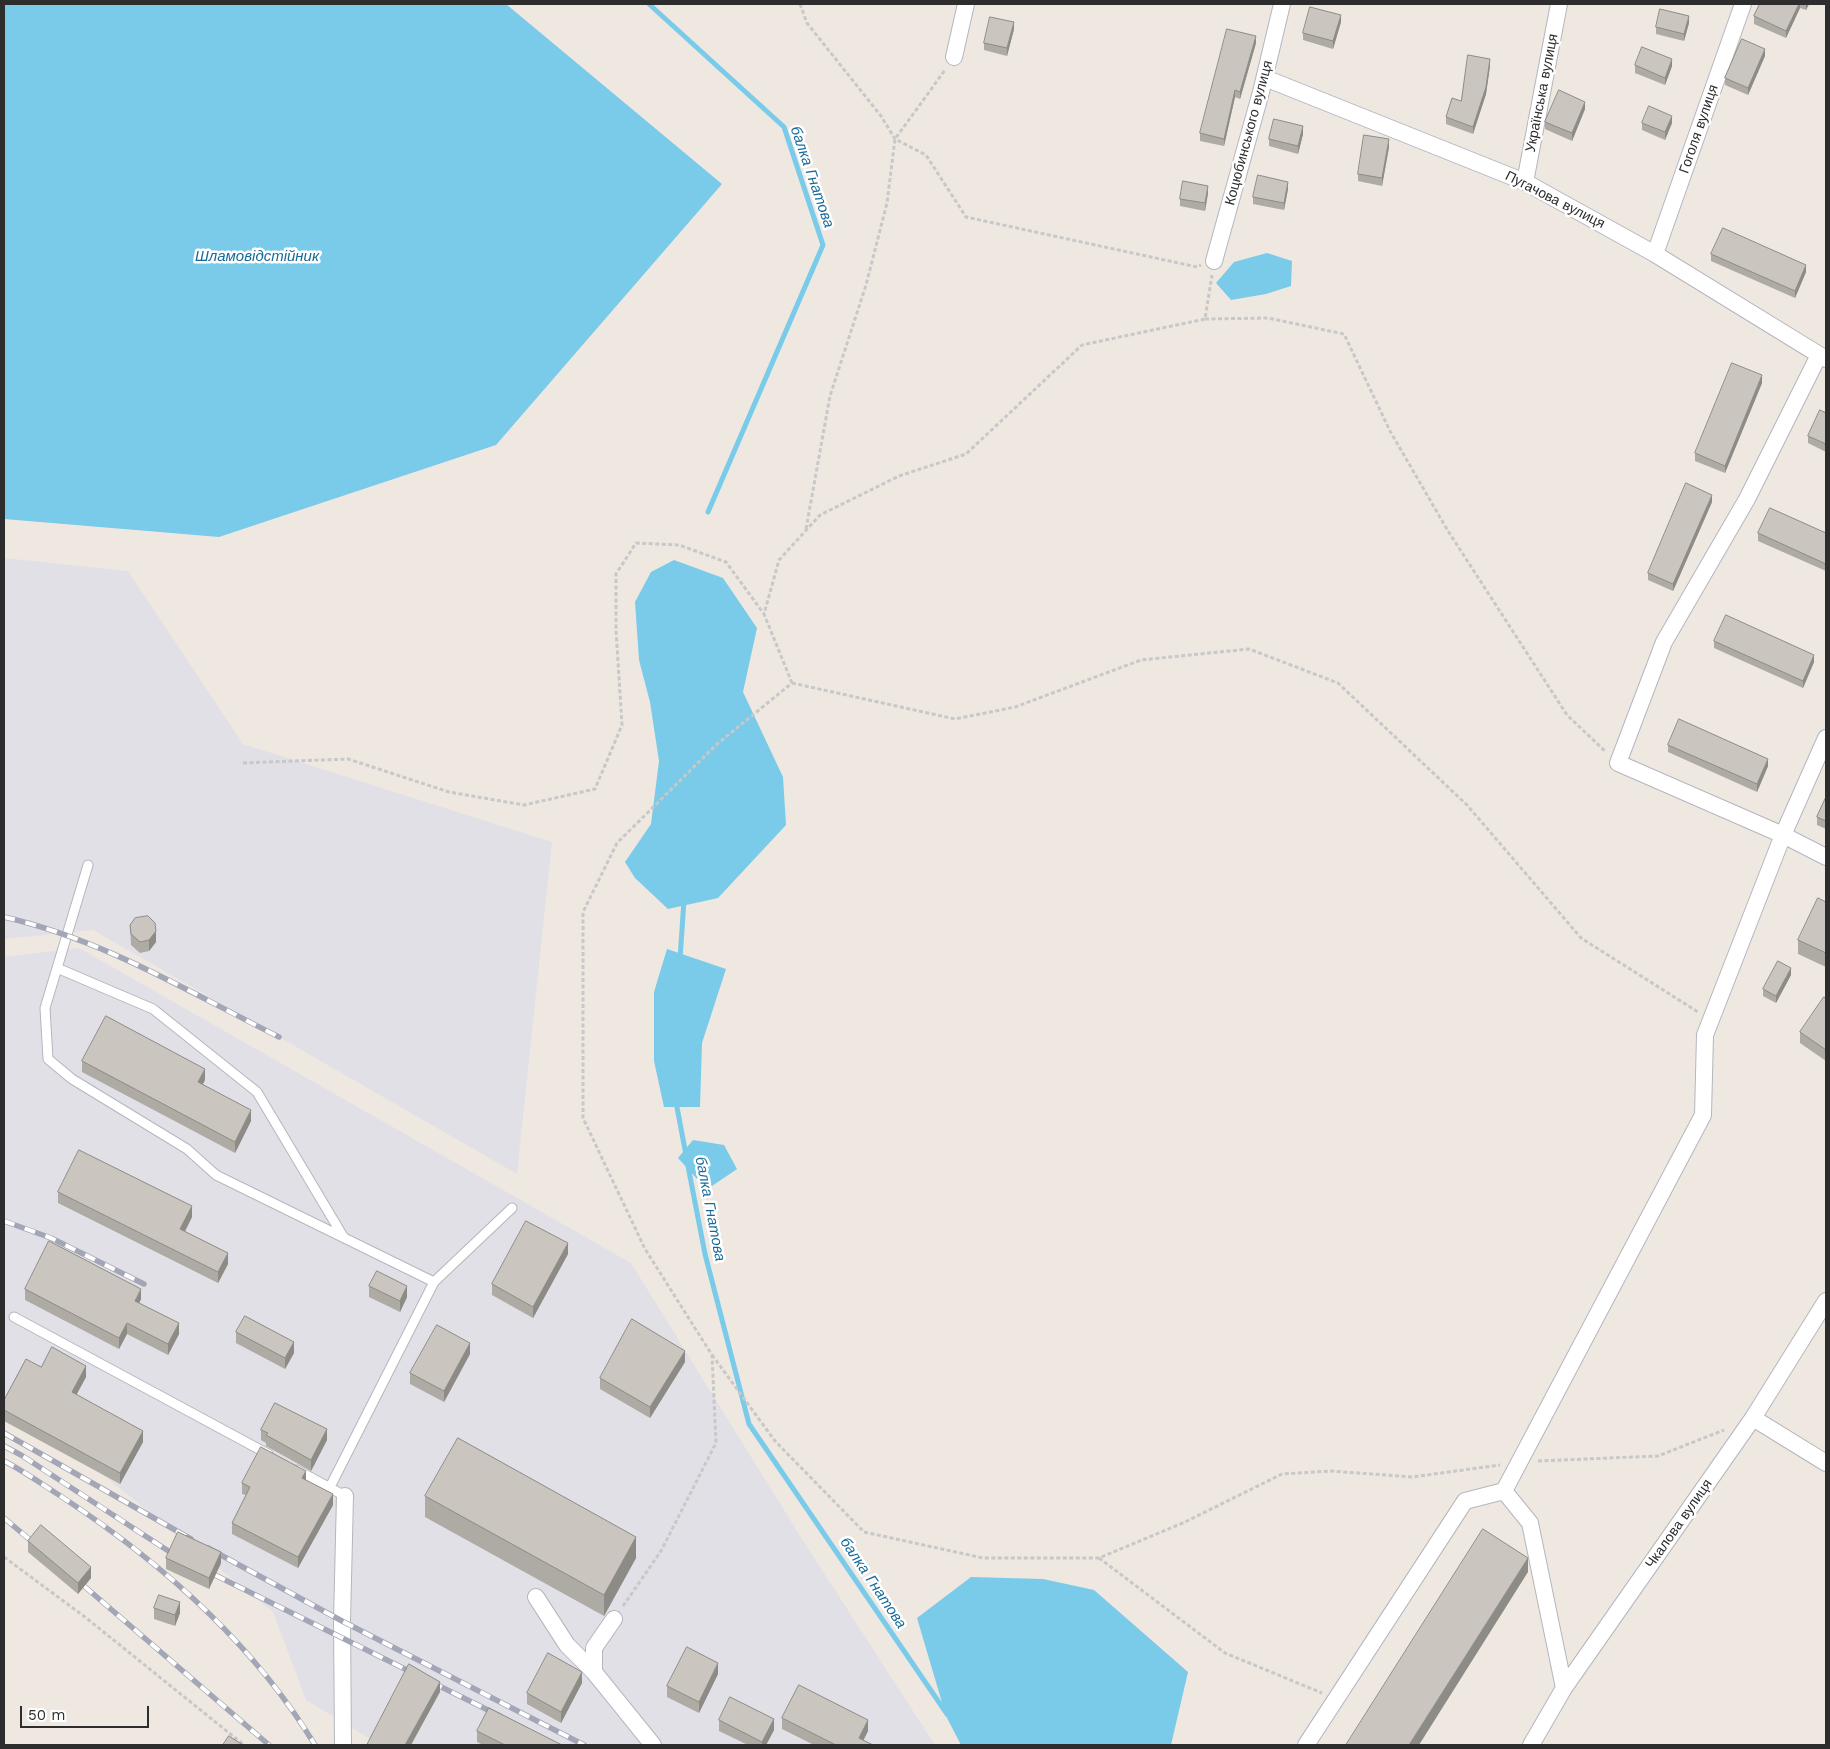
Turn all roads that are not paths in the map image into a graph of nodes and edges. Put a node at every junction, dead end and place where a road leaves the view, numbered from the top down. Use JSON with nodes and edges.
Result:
{"nodes":[{"id":1,"x":966,"y":4,"type":"edge"},
{"id":2,"x":1282,"y":4,"type":"edge"},
{"id":3,"x":1559,"y":4,"type":"edge"},
{"id":4,"x":1743,"y":4,"type":"edge"},
{"id":5,"x":954,"y":57,"type":"road end"},
{"id":6,"x":1265,"y":78,"type":"junction"},
{"id":7,"x":1525,"y":182,"type":"junction"},
{"id":8,"x":1655,"y":254,"type":"junction"},
{"id":9,"x":1214,"y":261,"type":"road end"},
{"id":10,"x":1823,"y":357,"type":"edge"},
{"id":11,"x":1826,"y":738,"type":"edge"},
{"id":12,"x":1783,"y":835,"type":"junction"},
{"id":13,"x":1826,"y":857,"type":"edge"},
{"id":14,"x":88,"y":865,"type":"dead end"},
{"id":15,"x":57,"y":968,"type":"junction"},
{"id":16,"x":512,"y":1208,"type":"dead end"},
{"id":17,"x":344,"y":1238,"type":"junction"},
{"id":18,"x":434,"y":1282,"type":"junction"},
{"id":19,"x":1826,"y":1301,"type":"edge"},
{"id":20,"x":14,"y":1317,"type":"dead end"},
{"id":21,"x":1753,"y":1418,"type":"junction"},
{"id":22,"x":277,"y":1459,"type":"edge"},
{"id":23,"x":1826,"y":1463,"type":"edge"},
{"id":24,"x":286,"y":1464,"type":"edge"},
{"id":25,"x":330,"y":1488,"type":"junction"},
{"id":26,"x":1504,"y":1490,"type":"junction"},
{"id":27,"x":345,"y":1496,"type":"joint"},
{"id":28,"x":536,"y":1597,"type":"dead end"},
{"id":29,"x":614,"y":1620,"type":"road end"},
{"id":30,"x":594,"y":1672,"type":"junction"},
{"id":31,"x":1564,"y":1688,"type":"junction"},
{"id":32,"x":343,"y":1745,"type":"edge"},
{"id":33,"x":653,"y":1745,"type":"edge"},
{"id":34,"x":1306,"y":1745,"type":"edge"},
{"id":35,"x":1530,"y":1745,"type":"edge"}],
"edges":[{"from":1,"to":5,"type":"street"},
{"from":2,"to":6,"type":"street","name":"Коцюбинського вулиця"},
{"from":3,"to":7,"type":"street","name":"Українська вулиця"},
{"from":4,"to":8,"type":"street","name":"Гоголя вулиця"},
{"from":6,"to":7,"type":"street","name":"Пугачова вулиця"},
{"from":6,"to":9,"type":"street","name":"Коцюбинського вулиця"},
{"from":7,"to":8,"type":"street","name":"Пугачова вулиця"},
{"from":8,"to":10,"type":"street","name":"Пугачова вулиця"},
{"from":10,"to":12,"type":"street"},
{"from":11,"to":12,"type":"street"},
{"from":12,"to":13,"type":"street"},
{"from":12,"to":26,"type":"street"},
{"from":14,"to":15,"type":"lane"},
{"from":15,"to":17,"type":"lane"},
{"from":15,"to":17,"type":"lane"},
{"from":16,"to":18,"type":"lane"},
{"from":17,"to":18,"type":"lane"},
{"from":18,"to":25,"type":"lane"},
{"from":19,"to":21,"type":"street","name":"Чкалова вулиця"},
{"from":20,"to":22,"type":"lane"},
{"from":21,"to":23,"type":"street"},
{"from":21,"to":31,"type":"street","name":"Чкалова вулиця"},
{"from":24,"to":25,"type":"lane"},
{"from":25,"to":27,"type":"lane"},
{"from":26,"to":31,"type":"street"},
{"from":26,"to":34,"type":"street"},
{"from":27,"to":32,"type":"street"},
{"from":28,"to":30,"type":"street"},
{"from":29,"to":30,"type":"street"},
{"from":30,"to":33,"type":"street"},
{"from":31,"to":35,"type":"street","name":"Чкалова вулиця"}]}
